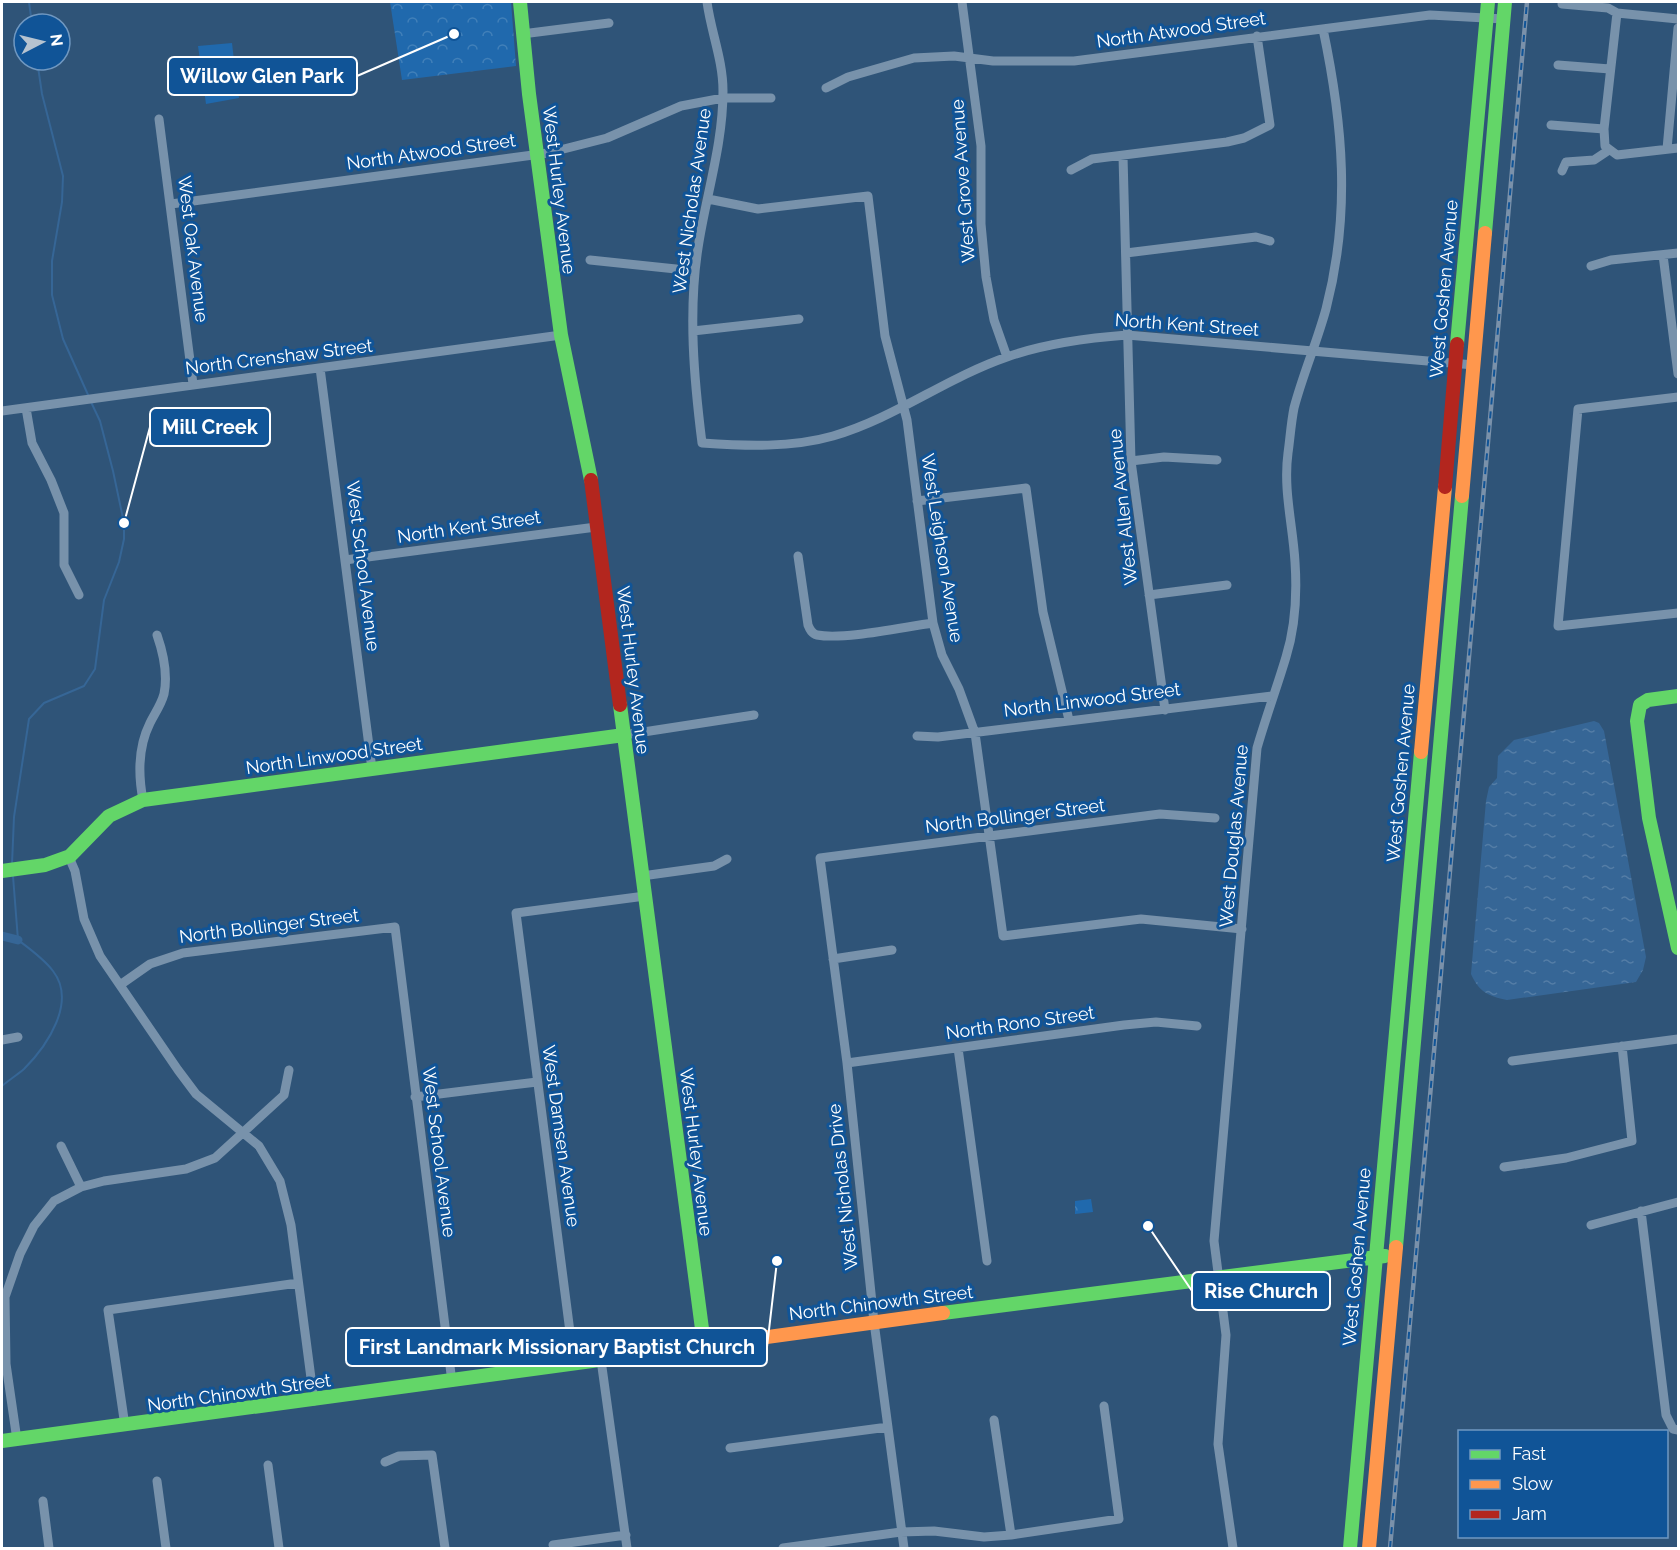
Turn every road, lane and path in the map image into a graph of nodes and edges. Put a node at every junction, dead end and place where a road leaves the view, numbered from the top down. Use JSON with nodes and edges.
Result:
{"nodes":[{"id":1,"x":520,"y":2,"type":"edge"},
{"id":2,"x":707,"y":2,"type":"edge"},
{"id":3,"x":962,"y":2,"type":"edge"},
{"id":4,"x":1488,"y":2,"type":"edge"},
{"id":5,"x":1505,"y":2,"type":"edge"},
{"id":6,"x":1562,"y":4,"type":"dead end"},
{"id":7,"x":1617,"y":13,"type":"junction"},
{"id":8,"x":1486,"y":17,"type":"junction"},
{"id":9,"x":1503,"y":19,"type":"junction"},
{"id":10,"x":1678,"y":19,"type":"edge"},
{"id":11,"x":609,"y":23,"type":"dead end"},
{"id":12,"x":1678,"y":28,"type":"edge"},
{"id":13,"x":1323,"y":29,"type":"junction"},
{"id":14,"x":522,"y":34,"type":"junction"},
{"id":15,"x":1257,"y":36,"type":"junction"},
{"id":16,"x":969,"y":57,"type":"junction"},
{"id":17,"x":1558,"y":65,"type":"dead end"},
{"id":18,"x":1610,"y":69,"type":"junction"},
{"id":19,"x":1676,"y":85,"type":"edge"},
{"id":20,"x":826,"y":88,"type":"dead end"},
{"id":21,"x":723,"y":98,"type":"junction"},
{"id":22,"x":771,"y":98,"type":"dead end"},
{"id":23,"x":159,"y":119,"type":"dead end"},
{"id":24,"x":1551,"y":125,"type":"dead end"},
{"id":25,"x":1604,"y":129,"type":"junction"},
{"id":26,"x":1607,"y":148,"type":"junction"},
{"id":27,"x":1678,"y":148,"type":"edge"},
{"id":28,"x":1667,"y":149,"type":"junction"},
{"id":29,"x":536,"y":154,"type":"junction"},
{"id":30,"x":1123,"y":156,"type":"junction"},
{"id":31,"x":1071,"y":170,"type":"dead end"},
{"id":32,"x":1562,"y":171,"type":"dead end"},
{"id":33,"x":708,"y":199,"type":"junction"},
{"id":34,"x":171,"y":204,"type":"junction"},
{"id":35,"x":1270,"y":241,"type":"dead end"},
{"id":36,"x":1126,"y":253,"type":"junction"},
{"id":37,"x":1678,"y":253,"type":"edge"},
{"id":38,"x":1663,"y":255,"type":"junction"},
{"id":39,"x":590,"y":260,"type":"dead end"},
{"id":40,"x":1591,"y":266,"type":"dead end"},
{"id":41,"x":694,"y":271,"type":"junction"},
{"id":42,"x":799,"y":319,"type":"dead end"},
{"id":43,"x":693,"y":331,"type":"junction"},
{"id":44,"x":561,"y":335,"type":"junction"},
{"id":45,"x":1127,"y":335,"type":"junction"},
{"id":46,"x":1313,"y":351,"type":"junction"},
{"id":47,"x":1007,"y":357,"type":"junction"},
{"id":48,"x":1455,"y":364,"type":"junction"},
{"id":49,"x":1474,"y":365,"type":"junction"},
{"id":50,"x":320,"y":368,"type":"junction"},
{"id":51,"x":1678,"y":374,"type":"edge"},
{"id":52,"x":193,"y":384,"type":"junction"},
{"id":53,"x":1678,"y":397,"type":"edge"},
{"id":54,"x":26,"y":408,"type":"junction"},
{"id":55,"x":904,"y":408,"type":"junction"},
{"id":56,"x":2,"y":411,"type":"edge"},
{"id":57,"x":702,"y":443,"type":"joint"},
{"id":58,"x":1217,"y":460,"type":"dead end"},
{"id":59,"x":1131,"y":461,"type":"junction"},
{"id":60,"x":917,"y":501,"type":"junction"},
{"id":61,"x":596,"y":526,"type":"junction"},
{"id":62,"x":798,"y":556,"type":"dead end"},
{"id":63,"x":345,"y":560,"type":"junction"},
{"id":64,"x":1227,"y":585,"type":"dead end"},
{"id":65,"x":79,"y":595,"type":"dead end"},
{"id":66,"x":1149,"y":595,"type":"junction"},
{"id":67,"x":1678,"y":613,"type":"edge"},
{"id":68,"x":933,"y":623,"type":"junction"},
{"id":69,"x":157,"y":635,"type":"dead end"},
{"id":70,"x":1272,"y":696,"type":"junction"},
{"id":71,"x":1678,"y":696,"type":"edge"},
{"id":72,"x":1165,"y":710,"type":"junction"},
{"id":73,"x":754,"y":715,"type":"dead end"},
{"id":74,"x":1069,"y":720,"type":"junction"},
{"id":75,"x":975,"y":733,"type":"junction"},
{"id":76,"x":624,"y":735,"type":"junction"},
{"id":77,"x":917,"y":736,"type":"dead end"},
{"id":78,"x":372,"y":769,"type":"junction"},
{"id":79,"x":142,"y":800,"type":"junction"},
{"id":80,"x":1215,"y":818,"type":"dead end"},
{"id":81,"x":989,"y":836,"type":"junction"},
{"id":82,"x":1412,"y":846,"type":"junction"},
{"id":83,"x":69,"y":857,"type":"junction"},
{"id":84,"x":820,"y":858,"type":"joint"},
{"id":85,"x":727,"y":859,"type":"dead end"},
{"id":86,"x":2,"y":871,"type":"edge"},
{"id":87,"x":642,"y":876,"type":"junction"},
{"id":88,"x":645,"y":896,"type":"junction"},
{"id":89,"x":395,"y":927,"type":"joint"},
{"id":90,"x":1242,"y":929,"type":"junction"},
{"id":91,"x":1678,"y":948,"type":"edge"},
{"id":92,"x":892,"y":950,"type":"dead end"},
{"id":93,"x":1421,"y":951,"type":"junction"},
{"id":94,"x":833,"y":959,"type":"junction"},
{"id":95,"x":120,"y":985,"type":"junction"},
{"id":96,"x":1197,"y":1026,"type":"dead end"},
{"id":97,"x":18,"y":1037,"type":"dead end"},
{"id":98,"x":1678,"y":1039,"type":"edge"},
{"id":99,"x":2,"y":1040,"type":"edge"},
{"id":100,"x":1622,"y":1046,"type":"junction"},
{"id":101,"x":958,"y":1048,"type":"junction"},
{"id":102,"x":1512,"y":1061,"type":"dead end"},
{"id":103,"x":847,"y":1064,"type":"junction"},
{"id":104,"x":289,"y":1070,"type":"dead end"},
{"id":105,"x":537,"y":1082,"type":"junction"},
{"id":106,"x":415,"y":1097,"type":"junction"},
{"id":107,"x":244,"y":1132,"type":"junction"},
{"id":108,"x":61,"y":1146,"type":"dead end"},
{"id":109,"x":1504,"y":1167,"type":"dead end"},
{"id":110,"x":81,"y":1187,"type":"junction"},
{"id":111,"x":1678,"y":1202,"type":"edge"},
{"id":112,"x":1641,"y":1211,"type":"junction"},
{"id":113,"x":1591,"y":1225,"type":"dead end"},
{"id":114,"x":1376,"y":1255,"type":"junction"},
{"id":115,"x":1394,"y":1256,"type":"junction"},
{"id":116,"x":987,"y":1261,"type":"dead end"},
{"id":117,"x":1218,"y":1278,"type":"junction"},
{"id":118,"x":298,"y":1283,"type":"junction"},
{"id":119,"x":874,"y":1322,"type":"junction"},
{"id":120,"x":704,"y":1344,"type":"junction"},
{"id":121,"x":601,"y":1360,"type":"junction"},
{"id":122,"x":574,"y":1363,"type":"junction"},
{"id":123,"x":452,"y":1382,"type":"junction"},
{"id":124,"x":314,"y":1401,"type":"junction"},
{"id":125,"x":1104,"y":1406,"type":"dead end"},
{"id":126,"x":994,"y":1420,"type":"dead end"},
{"id":127,"x":124,"y":1426,"type":"junction"},
{"id":128,"x":888,"y":1427,"type":"junction"},
{"id":129,"x":1676,"y":1429,"type":"edge"},
{"id":130,"x":16,"y":1440,"type":"junction"},
{"id":131,"x":2,"y":1442,"type":"edge"},
{"id":132,"x":730,"y":1448,"type":"dead end"},
{"id":133,"x":385,"y":1462,"type":"dead end"},
{"id":134,"x":268,"y":1465,"type":"dead end"},
{"id":135,"x":157,"y":1481,"type":"dead end"},
{"id":136,"x":43,"y":1501,"type":"dead end"},
{"id":137,"x":901,"y":1532,"type":"junction"},
{"id":138,"x":626,"y":1535,"type":"junction"},
{"id":139,"x":1011,"y":1535,"type":"junction"},
{"id":140,"x":553,"y":1545,"type":"dead end"},
{"id":141,"x":49,"y":1548,"type":"edge"},
{"id":142,"x":165,"y":1548,"type":"edge"},
{"id":143,"x":279,"y":1548,"type":"edge"},
{"id":144,"x":445,"y":1548,"type":"edge"},
{"id":145,"x":627,"y":1548,"type":"edge"},
{"id":146,"x":783,"y":1548,"type":"edge"},
{"id":147,"x":904,"y":1548,"type":"edge"},
{"id":148,"x":1233,"y":1548,"type":"edge"},
{"id":149,"x":1350,"y":1548,"type":"edge"},
{"id":150,"x":1369,"y":1548,"type":"edge"}],
"edges":[{"from":1,"to":14,"type":"street","name":"West Hurley Avenue"},
{"from":2,"to":21,"type":"street","name":"West Nicholas Avenue"},
{"from":3,"to":16,"type":"street","name":"West Grove Avenue"},
{"from":4,"to":8,"type":"street","name":"West Goshen Avenue"},
{"from":5,"to":9,"type":"street","name":"West Goshen Avenue"},
{"from":6,"to":7,"type":"street"},
{"from":7,"to":10,"type":"street"},
{"from":7,"to":18,"type":"street"},
{"from":8,"to":9,"type":"street","name":"North Atwood Street"},
{"from":8,"to":13,"type":"street","name":"North Atwood Street"},
{"from":8,"to":48,"type":"street","name":"West Goshen Avenue"},
{"from":9,"to":49,"type":"street","name":"West Goshen Avenue"},
{"from":11,"to":14,"type":"street"},
{"from":12,"to":19,"type":"street"},
{"from":13,"to":15,"type":"street","name":"North Atwood Street"},
{"from":13,"to":46,"type":"street","name":"West Douglas Avenue"},
{"from":14,"to":29,"type":"street","name":"West Hurley Avenue"},
{"from":15,"to":16,"type":"street","name":"North Atwood Street"},
{"from":15,"to":30,"type":"street"},
{"from":16,"to":20,"type":"street","name":"North Atwood Street"},
{"from":16,"to":47,"type":"street","name":"West Grove Avenue"},
{"from":17,"to":18,"type":"street"},
{"from":18,"to":25,"type":"street"},
{"from":19,"to":28,"type":"street"},
{"from":21,"to":22,"type":"street","name":"North Atwood Street"},
{"from":21,"to":29,"type":"street","name":"North Atwood Street"},
{"from":21,"to":33,"type":"street","name":"West Nicholas Avenue"},
{"from":23,"to":34,"type":"street","name":"West Oak Avenue"},
{"from":24,"to":25,"type":"street"},
{"from":25,"to":26,"type":"street"},
{"from":26,"to":28,"type":"street"},
{"from":26,"to":32,"type":"street"},
{"from":27,"to":28,"type":"street"},
{"from":29,"to":34,"type":"street","name":"North Atwood Street"},
{"from":29,"to":44,"type":"street","name":"West Hurley Avenue"},
{"from":30,"to":31,"type":"street"},
{"from":30,"to":36,"type":"street","name":"West Allen Avenue"},
{"from":33,"to":41,"type":"street","name":"West Nicholas Avenue"},
{"from":33,"to":55,"type":"street","name":"West Leighson Avenue"},
{"from":34,"to":52,"type":"street","name":"West Oak Avenue"},
{"from":35,"to":36,"type":"street"},
{"from":36,"to":45,"type":"street","name":"West Allen Avenue"},
{"from":37,"to":38,"type":"street"},
{"from":38,"to":40,"type":"street"},
{"from":38,"to":51,"type":"street"},
{"from":39,"to":41,"type":"street"},
{"from":41,"to":43,"type":"street","name":"West Nicholas Avenue"},
{"from":42,"to":43,"type":"street"},
{"from":43,"to":57,"type":"street","name":"West Nicholas Avenue"},
{"from":44,"to":50,"type":"street","name":"North Crenshaw Street"},
{"from":44,"to":61,"type":"street","name":"West Hurley Avenue"},
{"from":45,"to":46,"type":"street","name":"North Kent Street"},
{"from":45,"to":47,"type":"street","name":"North Kent Street"},
{"from":45,"to":59,"type":"street","name":"West Allen Avenue"},
{"from":46,"to":48,"type":"street","name":"North Kent Street"},
{"from":46,"to":70,"type":"street","name":"West Douglas Avenue"},
{"from":47,"to":55,"type":"street","name":"North Kent Street"},
{"from":48,"to":49,"type":"street","name":"North Kent Street"},
{"from":48,"to":82,"type":"street","name":"West Goshen Avenue"},
{"from":49,"to":93,"type":"street","name":"West Goshen Avenue"},
{"from":50,"to":52,"type":"street","name":"North Crenshaw Street"},
{"from":50,"to":63,"type":"street","name":"West School Avenue"},
{"from":52,"to":54,"type":"street","name":"North Crenshaw Street"},
{"from":53,"to":67,"type":"street"},
{"from":54,"to":56,"type":"street","name":"North Crenshaw Street"},
{"from":54,"to":65,"type":"street"},
{"from":55,"to":57,"type":"street","name":"North Kent Street"},
{"from":55,"to":60,"type":"street","name":"West Leighson Avenue"},
{"from":58,"to":59,"type":"street"},
{"from":59,"to":66,"type":"street","name":"West Allen Avenue"},
{"from":60,"to":68,"type":"street","name":"West Leighson Avenue"},
{"from":60,"to":74,"type":"street"},
{"from":61,"to":63,"type":"street","name":"North Kent Street"},
{"from":61,"to":76,"type":"street","name":"West Hurley Avenue"},
{"from":62,"to":68,"type":"street"},
{"from":63,"to":78,"type":"street","name":"West School Avenue"},
{"from":64,"to":66,"type":"street"},
{"from":66,"to":72,"type":"street","name":"West Allen Avenue"},
{"from":68,"to":75,"type":"street","name":"West Leighson Avenue"},
{"from":69,"to":79,"type":"street"},
{"from":70,"to":72,"type":"street","name":"North Linwood Street"},
{"from":70,"to":90,"type":"street","name":"West Douglas Avenue"},
{"from":71,"to":91,"type":"street"},
{"from":72,"to":74,"type":"street","name":"North Linwood Street"},
{"from":73,"to":76,"type":"street"},
{"from":74,"to":75,"type":"street","name":"North Linwood Street"},
{"from":75,"to":77,"type":"street","name":"North Linwood Street"},
{"from":75,"to":81,"type":"street","name":"West Leighson Avenue"},
{"from":76,"to":78,"type":"street","name":"North Linwood Street"},
{"from":76,"to":87,"type":"street","name":"West Hurley Avenue"},
{"from":78,"to":79,"type":"street","name":"North Linwood Street"},
{"from":79,"to":83,"type":"street","name":"North Linwood Street"},
{"from":80,"to":81,"type":"street","name":"North Bollinger Street"},
{"from":81,"to":84,"type":"street","name":"North Bollinger Street"},
{"from":81,"to":90,"type":"street","name":"West Leighson Avenue"},
{"from":82,"to":93,"type":"street"},
{"from":82,"to":114,"type":"street","name":"West Goshen Avenue"},
{"from":83,"to":86,"type":"street"},
{"from":83,"to":95,"type":"street"},
{"from":84,"to":94,"type":"street","name":"West Nicholas Drive"},
{"from":85,"to":87,"type":"street"},
{"from":87,"to":88,"type":"street","name":"West Hurley Avenue"},
{"from":88,"to":105,"type":"street","name":"West Damsen Avenue"},
{"from":88,"to":120,"type":"street","name":"West Hurley Avenue"},
{"from":89,"to":95,"type":"street","name":"North Bollinger Street"},
{"from":89,"to":106,"type":"street","name":"West School Avenue"},
{"from":90,"to":117,"type":"street","name":"West Douglas Avenue"},
{"from":92,"to":94,"type":"street"},
{"from":93,"to":115,"type":"street","name":"West Goshen Avenue"},
{"from":94,"to":103,"type":"street","name":"West Nicholas Drive"},
{"from":95,"to":107,"type":"street"},
{"from":96,"to":101,"type":"street","name":"North Rono Street"},
{"from":97,"to":99,"type":"street"},
{"from":98,"to":100,"type":"street"},
{"from":100,"to":102,"type":"street"},
{"from":100,"to":109,"type":"street"},
{"from":101,"to":103,"type":"street","name":"North Rono Street"},
{"from":101,"to":116,"type":"street"},
{"from":103,"to":119,"type":"street","name":"West Nicholas Drive"},
{"from":104,"to":107,"type":"street"},
{"from":105,"to":106,"type":"street"},
{"from":105,"to":122,"type":"street","name":"West Damsen Avenue"},
{"from":106,"to":123,"type":"street","name":"West School Avenue"},
{"from":107,"to":110,"type":"street"},
{"from":107,"to":118,"type":"street"},
{"from":108,"to":110,"type":"street"},
{"from":110,"to":130,"type":"street"},
{"from":111,"to":112,"type":"street"},
{"from":112,"to":113,"type":"street"},
{"from":112,"to":129,"type":"street"},
{"from":114,"to":115,"type":"street","name":"North Chinowth Street"},
{"from":114,"to":117,"type":"street","name":"North Chinowth Street"},
{"from":114,"to":149,"type":"street","name":"West Goshen Avenue"},
{"from":115,"to":150,"type":"street","name":"West Goshen Avenue"},
{"from":117,"to":119,"type":"street","name":"North Chinowth Street"},
{"from":117,"to":148,"type":"street","name":"West Douglas Avenue"},
{"from":118,"to":124,"type":"street"},
{"from":118,"to":127,"type":"street"},
{"from":119,"to":120,"type":"street","name":"North Chinowth Street"},
{"from":119,"to":128,"type":"street","name":"West Nicholas Drive"},
{"from":120,"to":121,"type":"street","name":"North Chinowth Street"},
{"from":121,"to":122,"type":"street","name":"North Chinowth Street"},
{"from":121,"to":138,"type":"street"},
{"from":122,"to":123,"type":"street","name":"North Chinowth Street"},
{"from":123,"to":124,"type":"street","name":"North Chinowth Street"},
{"from":124,"to":127,"type":"street","name":"North Chinowth Street"},
{"from":125,"to":139,"type":"street"},
{"from":126,"to":139,"type":"street"},
{"from":127,"to":130,"type":"street","name":"North Chinowth Street"},
{"from":128,"to":132,"type":"street"},
{"from":128,"to":137,"type":"street","name":"West Nicholas Drive"},
{"from":130,"to":131,"type":"street","name":"North Chinowth Street"},
{"from":133,"to":144,"type":"street"},
{"from":134,"to":143,"type":"street"},
{"from":135,"to":142,"type":"street"},
{"from":136,"to":141,"type":"street"},
{"from":137,"to":139,"type":"street"},
{"from":137,"to":146,"type":"street"},
{"from":137,"to":147,"type":"street","name":"West Nicholas Drive"},
{"from":138,"to":140,"type":"street"},
{"from":138,"to":145,"type":"street"}]}
